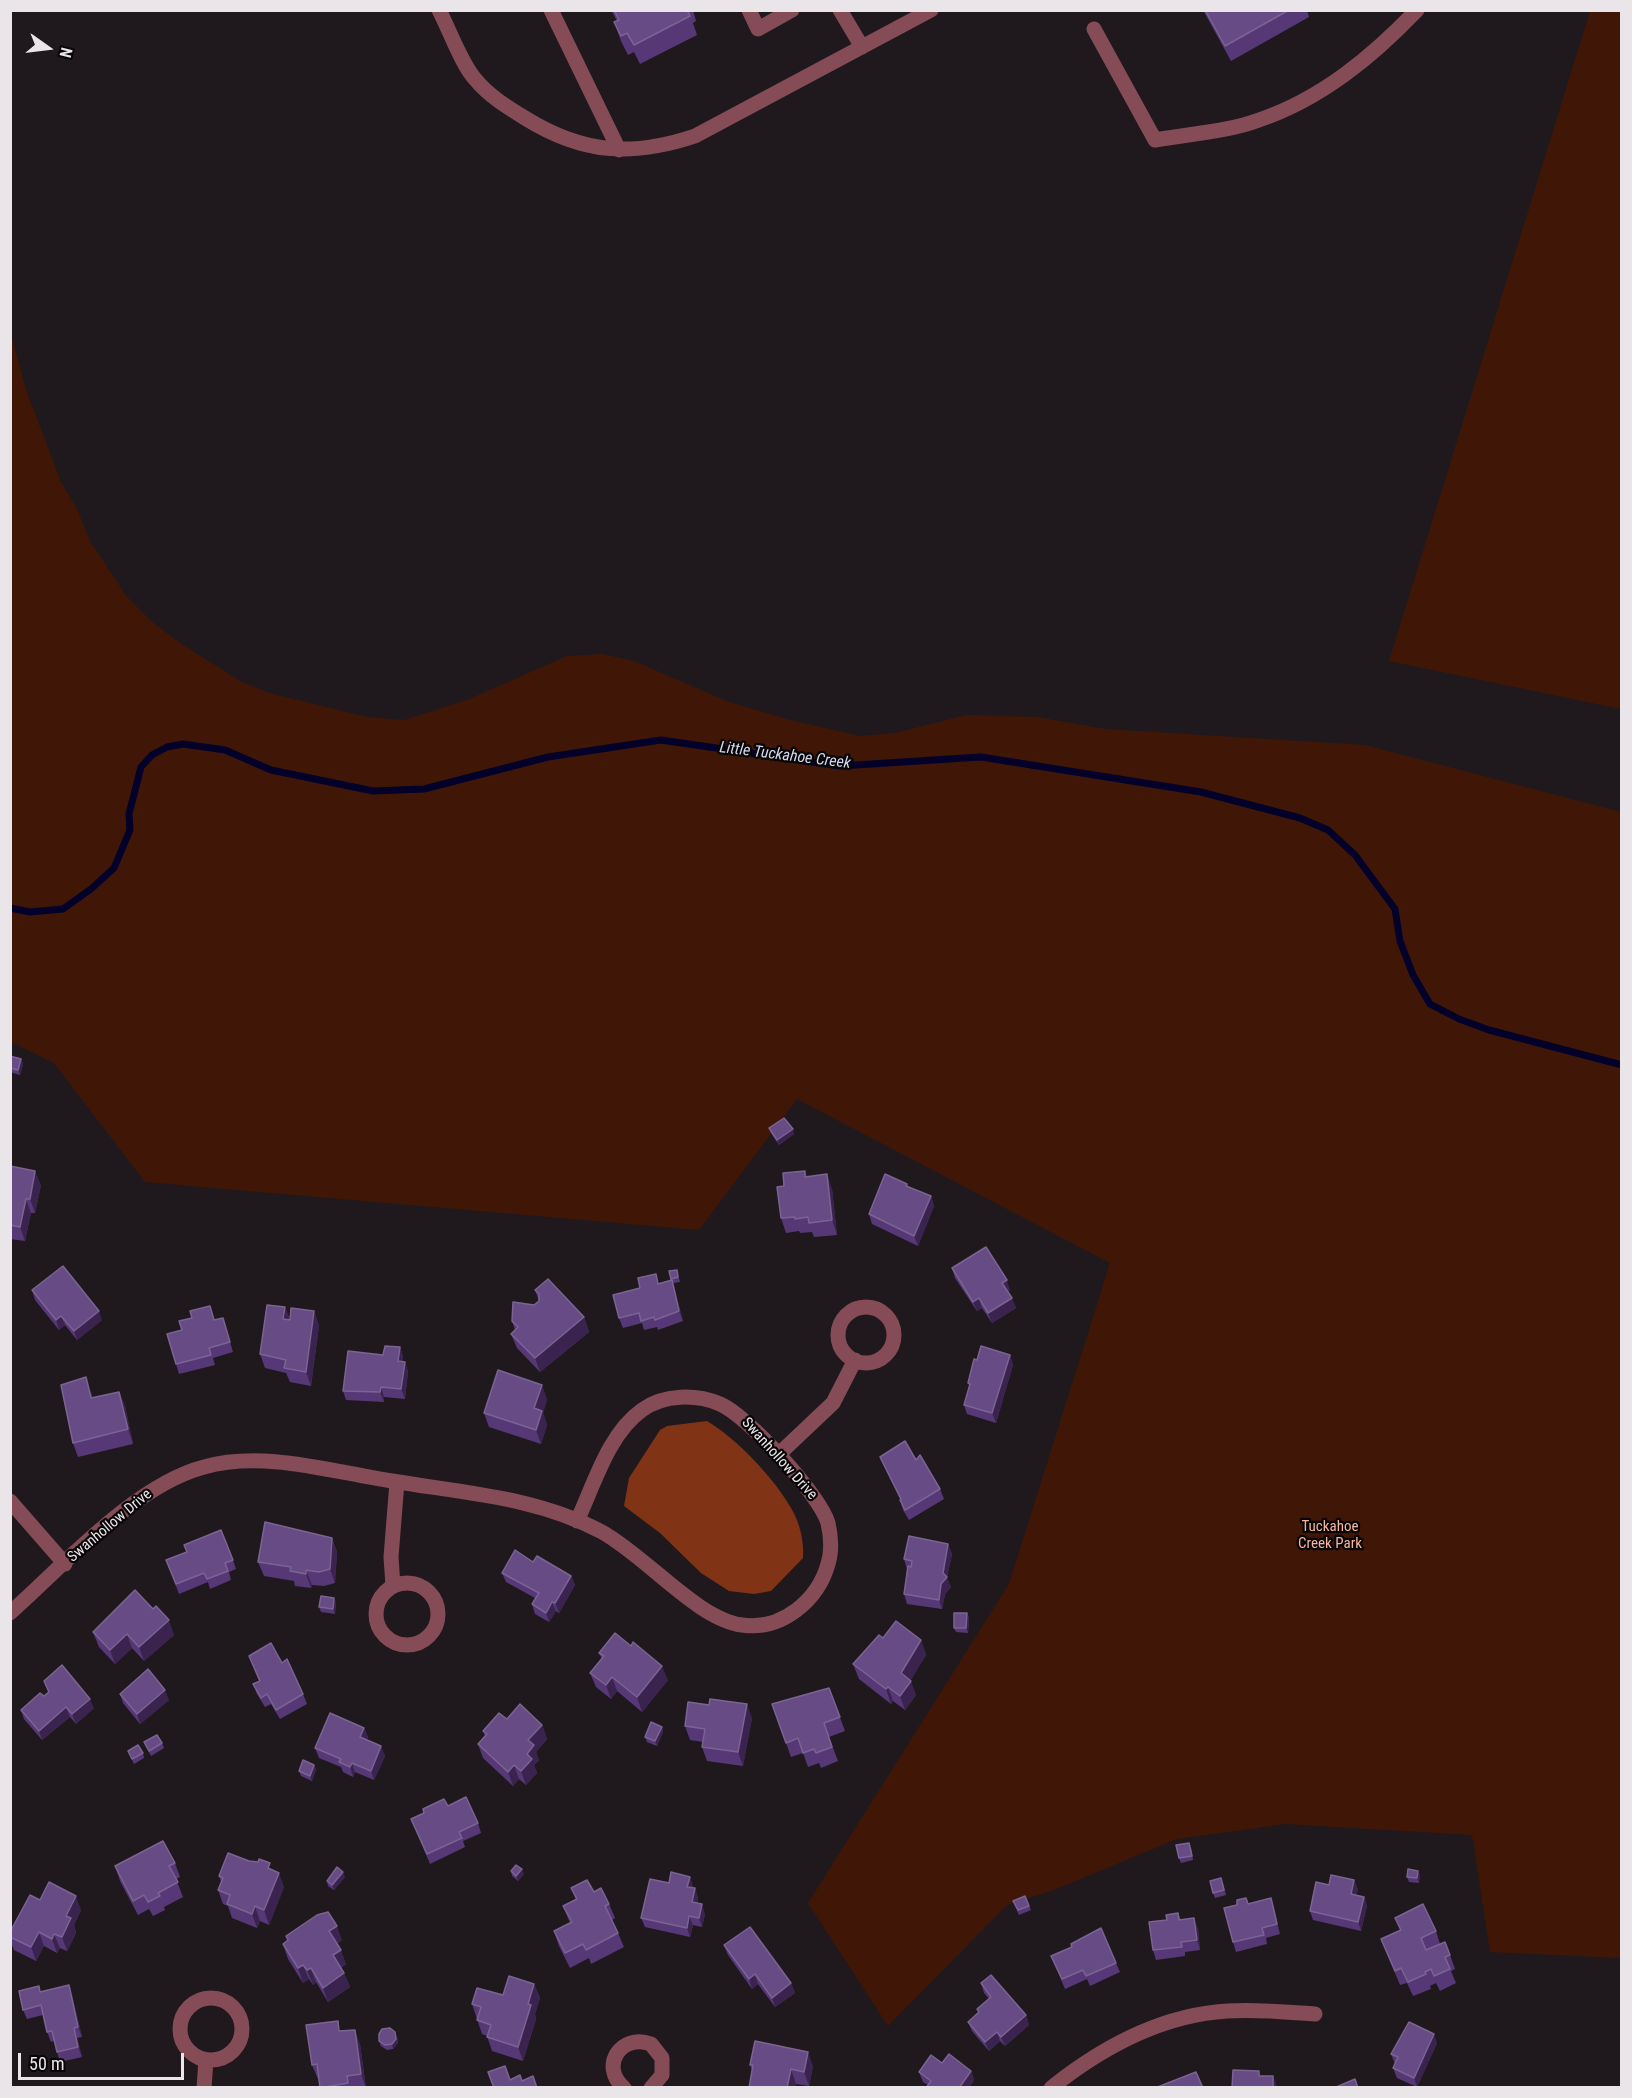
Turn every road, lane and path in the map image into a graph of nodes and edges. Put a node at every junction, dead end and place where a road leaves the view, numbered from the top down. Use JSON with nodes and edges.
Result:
{"nodes":[{"id":1,"x":439,"y":10,"type":"edge"},
{"id":2,"x":550,"y":10,"type":"edge"},
{"id":3,"x":749,"y":10,"type":"edge"},
{"id":4,"x":792,"y":10,"type":"edge"},
{"id":5,"x":840,"y":10,"type":"edge"},
{"id":6,"x":931,"y":10,"type":"edge"},
{"id":7,"x":1417,"y":10,"type":"edge"},
{"id":8,"x":1094,"y":29,"type":"dead end"},
{"id":9,"x":862,"y":47,"type":"junction"},
{"id":10,"x":619,"y":150,"type":"junction"},
{"id":11,"x":855,"y":1360,"type":"dead end"},
{"id":12,"x":778,"y":1455,"type":"junction"},
{"id":13,"x":397,"y":1482,"type":"junction"},
{"id":14,"x":10,"y":1501,"type":"edge"},
{"id":15,"x":577,"y":1521,"type":"junction"},
{"id":16,"x":64,"y":1564,"type":"junction"},
{"id":17,"x":393,"y":1586,"type":"junction"},
{"id":18,"x":10,"y":1613,"type":"edge"},
{"id":19,"x":1315,"y":2014,"type":"dead end"},
{"id":20,"x":206,"y":2060,"type":"junction"},
{"id":21,"x":204,"y":2088,"type":"edge"},
{"id":22,"x":624,"y":2088,"type":"edge"},
{"id":23,"x":651,"y":2088,"type":"edge"},
{"id":24,"x":1052,"y":2088,"type":"edge"}],
"edges":[{"from":1,"to":10,"type":"street"},
{"from":2,"to":10,"type":"street"},
{"from":3,"to":4,"type":"street"},
{"from":5,"to":9,"type":"street"},
{"from":6,"to":9,"type":"street"},
{"from":7,"to":8,"type":"street"},
{"from":9,"to":10,"type":"street"},
{"from":11,"to":12,"type":"street"},
{"from":12,"to":15,"type":"street","name":"Swanhollow Drive"},
{"from":12,"to":15,"type":"street","name":"Swanhollow Drive"},
{"from":13,"to":15,"type":"street","name":"Swanhollow Drive"},
{"from":13,"to":16,"type":"street","name":"Swanhollow Drive"},
{"from":13,"to":17,"type":"street"},
{"from":14,"to":16,"type":"street"},
{"from":16,"to":18,"type":"street","name":"Swanhollow Drive"},
{"from":17,"to":17,"type":"street"},
{"from":19,"to":24,"type":"street"},
{"from":20,"to":20,"type":"street"},
{"from":20,"to":21,"type":"street"},
{"from":22,"to":23,"type":"street"}]}
